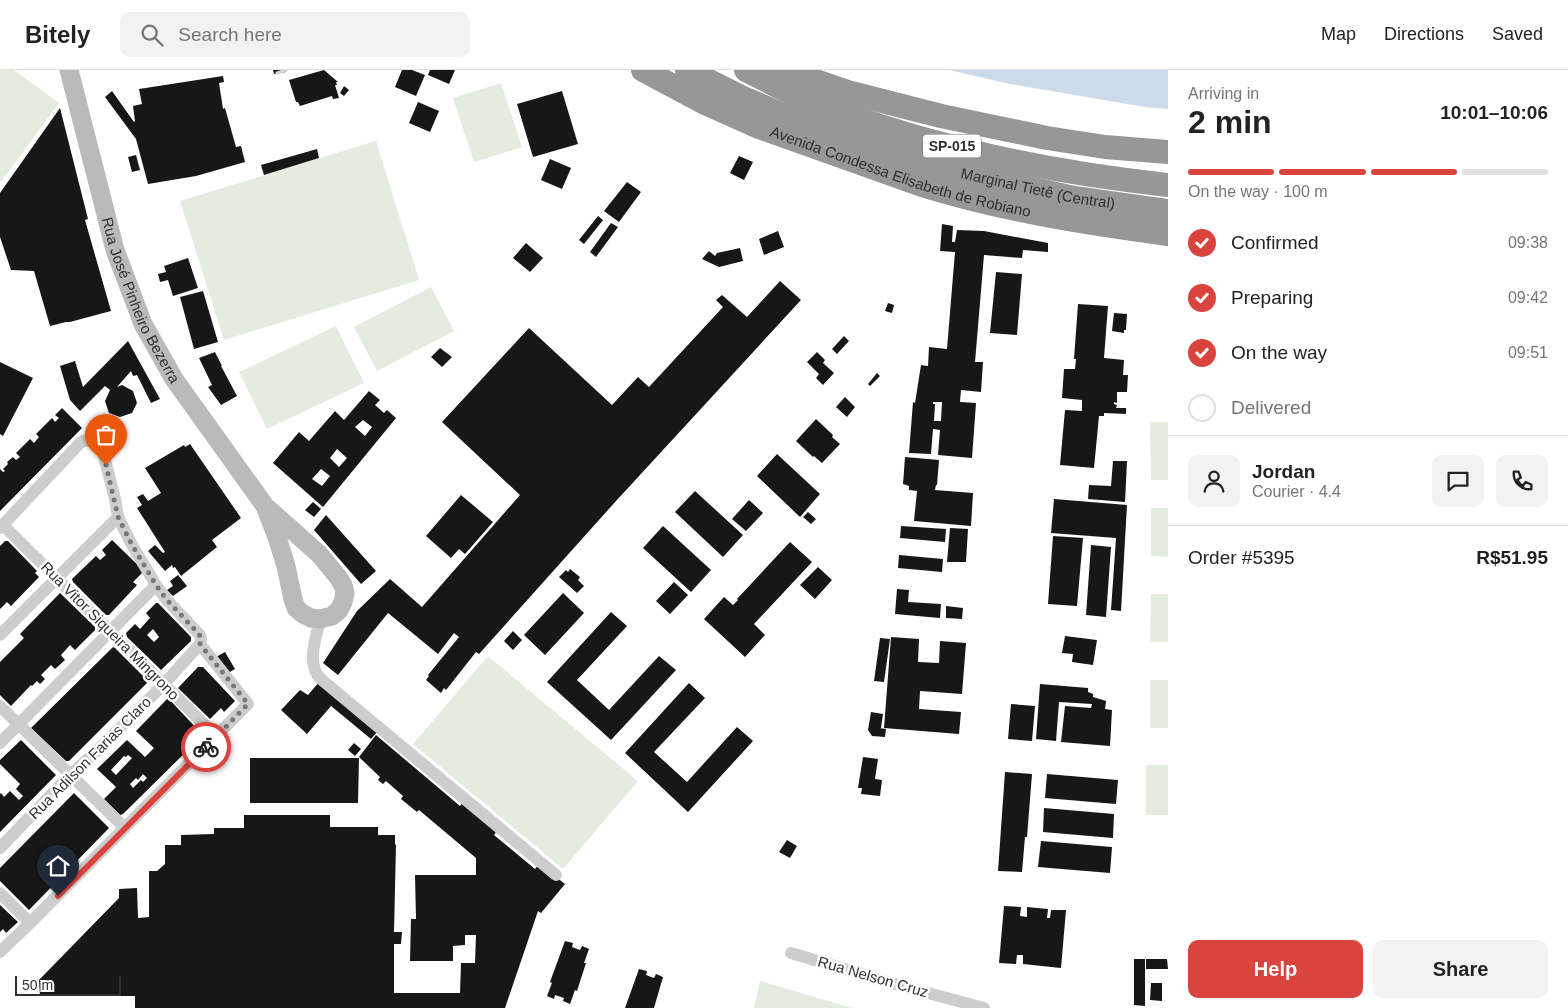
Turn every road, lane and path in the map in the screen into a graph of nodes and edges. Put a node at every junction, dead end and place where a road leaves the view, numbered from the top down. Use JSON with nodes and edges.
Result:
{"nodes":[{"id":1,"x":69,"y":70,"type":"edge"},
{"id":2,"x":644,"y":70,"type":"edge"},
{"id":3,"x":687,"y":70,"type":"edge"},
{"id":4,"x":746,"y":70,"type":"edge"},
{"id":5,"x":783,"y":70,"type":"edge"},
{"id":6,"x":1168,"y":152,"type":"edge"},
{"id":7,"x":1168,"y":185,"type":"edge"},
{"id":8,"x":1168,"y":211,"type":"edge"},
{"id":9,"x":1168,"y":234,"type":"edge"},
{"id":10,"x":265,"y":506,"type":"junction"},
{"id":11,"x":118,"y":517,"type":"junction"},
{"id":12,"x":2,"y":527,"type":"edge"},
{"id":13,"x":56,"y":578,"type":"junction"},
{"id":14,"x":156,"y":585,"type":"junction"},
{"id":15,"x":320,"y":619,"type":"junction"},
{"id":16,"x":110,"y":631,"type":"junction"},
{"id":17,"x":0,"y":635,"type":"edge"},
{"id":18,"x":200,"y":644,"type":"junction"},
{"id":19,"x":164,"y":684,"type":"junction"},
{"id":20,"x":0,"y":706,"type":"edge"},
{"id":21,"x":19,"y":723,"type":"junction"},
{"id":22,"x":216,"y":736,"type":"junction"},
{"id":23,"x":0,"y":743,"type":"edge"},
{"id":24,"x":71,"y":774,"type":"junction"},
{"id":25,"x":125,"y":828,"type":"junction"},
{"id":26,"x":0,"y":848,"type":"edge"},
{"id":27,"x":556,"y":875,"type":"dead end"},
{"id":28,"x":0,"y":893,"type":"edge"},
{"id":29,"x":30,"y":923,"type":"junction"},
{"id":30,"x":0,"y":952,"type":"edge"},
{"id":31,"x":791,"y":953,"type":"dead end"},
{"id":32,"x":984,"y":1008,"type":"edge"}],
"edges":[{"from":1,"to":10,"type":"street","name":"Rua José Pinheiro Bezerra"},
{"from":2,"to":9,"type":"highway","name":"Avenida Condessa Elisabeth de Robiano"},
{"from":3,"to":8,"type":"highway","name":"Marginal Tietê (Central)"},
{"from":4,"to":7,"type":"highway","number":"SP-015"},
{"from":5,"to":6,"type":"highway"},
{"from":10,"to":15,"type":"street","name":"Rua José Pinheiro Bezerra"},
{"from":10,"to":15,"type":"street","name":"Rua José Pinheiro Bezerra"},
{"from":11,"to":12,"type":"street"},
{"from":11,"to":13,"type":"street"},
{"from":11,"to":14,"type":"street"},
{"from":12,"to":13,"type":"street","name":"Rua Vitor Siqueira Mingrono"},
{"from":13,"to":16,"type":"street","name":"Rua Vitor Siqueira Mingrono"},
{"from":13,"to":17,"type":"street"},
{"from":14,"to":16,"type":"street"},
{"from":14,"to":18,"type":"street"},
{"from":15,"to":27,"type":"street"},
{"from":16,"to":19,"type":"street","name":"Rua Vitor Siqueira Mingrono"},
{"from":16,"to":21,"type":"street"},
{"from":18,"to":19,"type":"street","name":"Rua Adilson Farias Claro"},
{"from":18,"to":22,"type":"street"},
{"from":19,"to":22,"type":"street","name":"Rua Vitor Siqueira Mingrono"},
{"from":19,"to":24,"type":"street","name":"Rua Adilson Farias Claro"},
{"from":20,"to":21,"type":"street"},
{"from":21,"to":23,"type":"street"},
{"from":21,"to":24,"type":"street"},
{"from":22,"to":25,"type":"street"},
{"from":24,"to":25,"type":"street"},
{"from":24,"to":26,"type":"street","name":"Rua Adilson Farias Claro"},
{"from":25,"to":29,"type":"street"},
{"from":28,"to":29,"type":"street"},
{"from":29,"to":30,"type":"street"},
{"from":31,"to":32,"type":"street","name":"Rua Nelson Cruz"}]}
